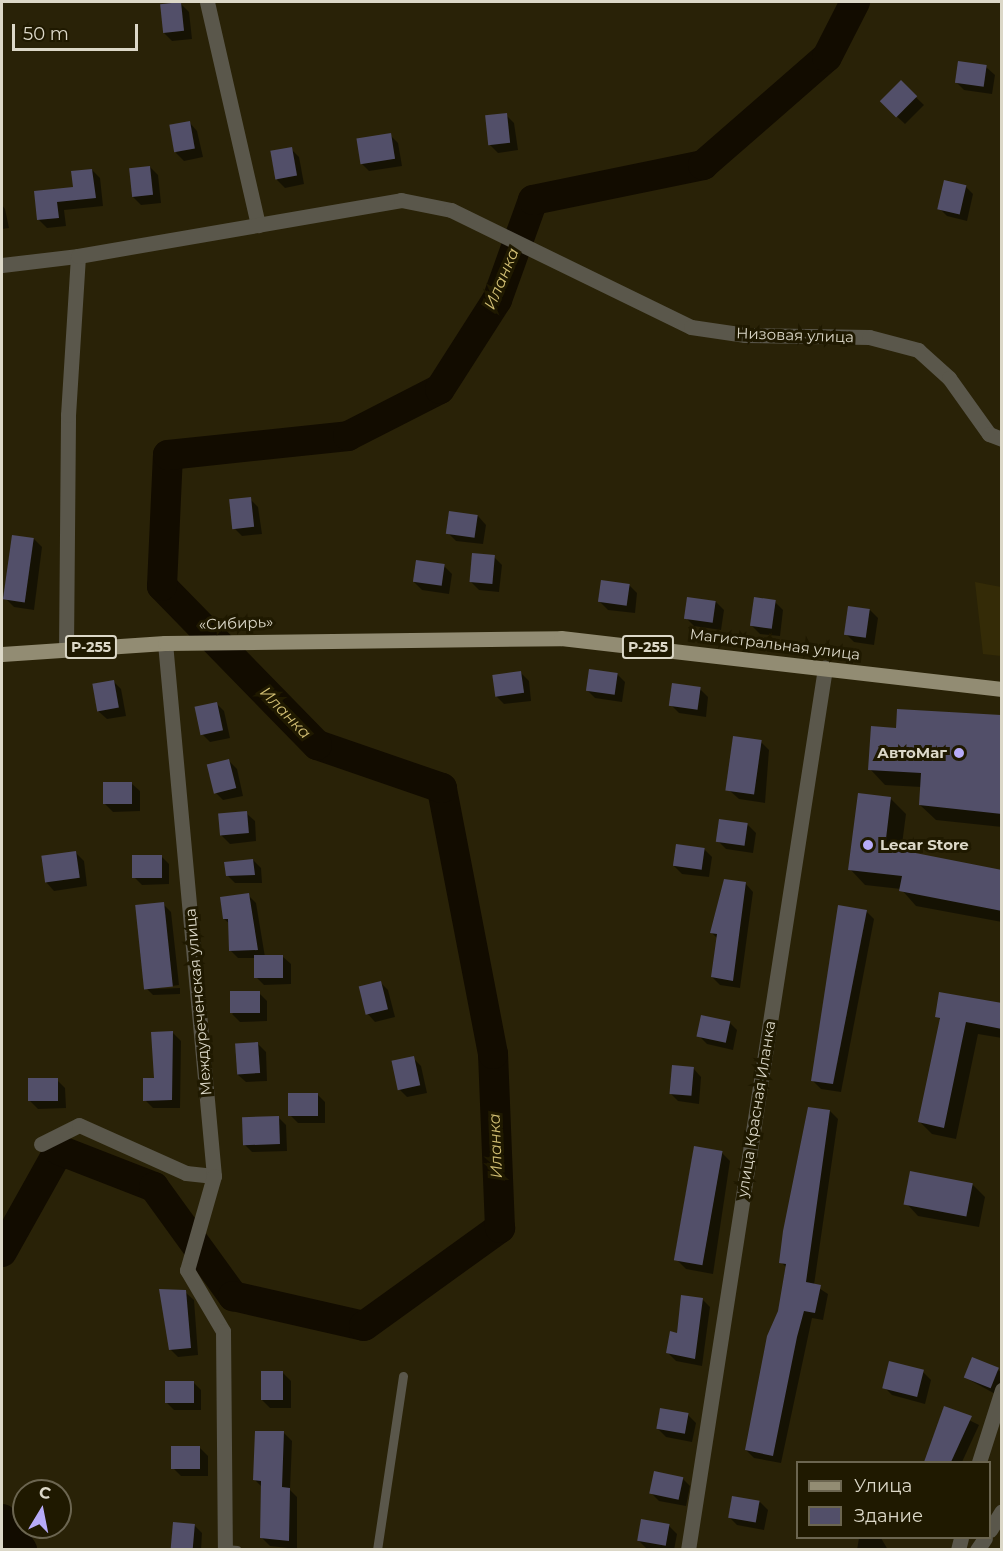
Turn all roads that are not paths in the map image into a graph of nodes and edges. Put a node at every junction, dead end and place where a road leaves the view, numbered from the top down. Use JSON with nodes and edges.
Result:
{"nodes":[{"id":1,"x":207,"y":2,"type":"edge"},
{"id":2,"x":258,"y":225,"type":"junction"},
{"id":3,"x":78,"y":256,"type":"junction"},
{"id":4,"x":2,"y":265,"type":"edge"},
{"id":5,"x":1002,"y":439,"type":"edge"},
{"id":6,"x":292,"y":639,"type":"joint"},
{"id":7,"x":173,"y":643,"type":"junction"},
{"id":8,"x":66,"y":649,"type":"junction"},
{"id":9,"x":2,"y":654,"type":"edge"},
{"id":10,"x":825,"y":668,"type":"junction"},
{"id":11,"x":1002,"y":689,"type":"edge"},
{"id":12,"x":41,"y":1144,"type":"dead end"},
{"id":13,"x":214,"y":1176,"type":"junction"},
{"id":14,"x":403,"y":1376,"type":"dead end"},
{"id":15,"x":1002,"y":1390,"type":"edge"},
{"id":16,"x":980,"y":1461,"type":"edge"},
{"id":17,"x":1002,"y":1511,"type":"edge"},
{"id":18,"x":991,"y":1528,"type":"edge"},
{"id":19,"x":229,"y":1549,"type":"edge"},
{"id":20,"x":377,"y":1550,"type":"edge"},
{"id":21,"x":688,"y":1550,"type":"edge"}],
"edges":[{"from":1,"to":2,"type":"street"},
{"from":2,"to":3,"type":"street","name":"Низовая улица"},
{"from":2,"to":5,"type":"street","name":"Низовая улица"},
{"from":3,"to":4,"type":"street","name":"Низовая улица"},
{"from":3,"to":8,"type":"street"},
{"from":6,"to":7,"type":"main road","name":"«Сибирь»","number":"Р-255"},
{"from":6,"to":10,"type":"main road","name":"Магистральная улица","number":"Р-255"},
{"from":7,"to":8,"type":"main road","number":"Р-255"},
{"from":7,"to":13,"type":"street","name":"Междуреченская улица"},
{"from":8,"to":9,"type":"main road","number":"Р-255"},
{"from":10,"to":11,"type":"main road","name":"Магистральная улица","number":"Р-255"},
{"from":10,"to":21,"type":"street","name":"улица Красная Иланка"},
{"from":12,"to":13,"type":"street"},
{"from":13,"to":19,"type":"street"},
{"from":14,"to":20,"type":"lane"},
{"from":15,"to":16,"type":"street"},
{"from":17,"to":18,"type":"street"}]}
